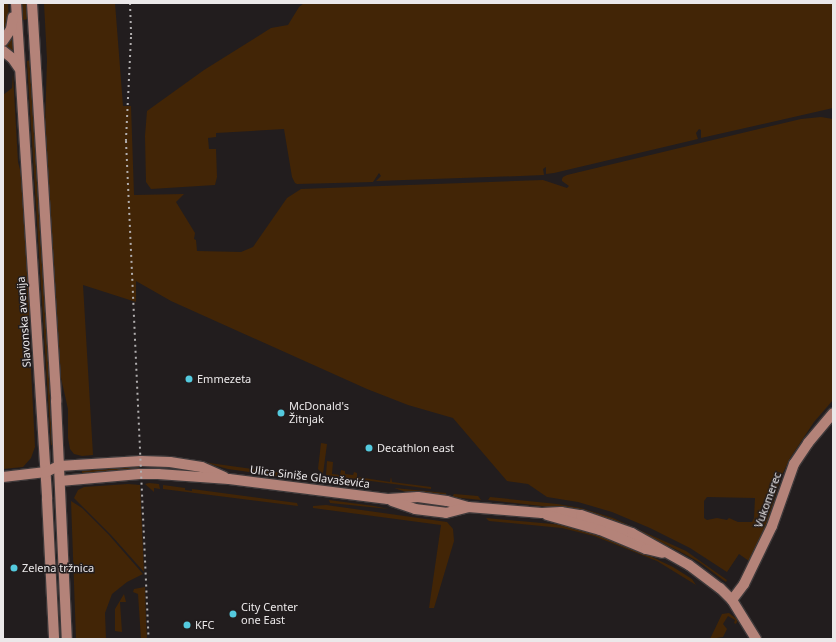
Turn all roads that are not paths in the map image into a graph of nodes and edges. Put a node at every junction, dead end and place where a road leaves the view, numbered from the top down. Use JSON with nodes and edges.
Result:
{"nodes":[{"id":1,"x":15,"y":3,"type":"edge"},
{"id":2,"x":32,"y":3,"type":"edge"},
{"id":3,"x":3,"y":41,"type":"edge"},
{"id":4,"x":3,"y":51,"type":"edge"},
{"id":5,"x":20,"y":70,"type":"junction"},
{"id":6,"x":833,"y":413,"type":"edge"},
{"id":7,"x":59,"y":466,"type":"junction"},
{"id":8,"x":46,"y":472,"type":"junction"},
{"id":9,"x":3,"y":477,"type":"edge"},
{"id":10,"x":229,"y":479,"type":"junction"},
{"id":11,"x":60,"y":481,"type":"junction"},
{"id":12,"x":732,"y":600,"type":"junction"},
{"id":13,"x":54,"y":639,"type":"edge"},
{"id":14,"x":66,"y":639,"type":"edge"},
{"id":15,"x":756,"y":639,"type":"edge"}],
"edges":[{"from":1,"to":3,"type":"main road"},
{"from":1,"to":5,"type":"main road","name":"Slavonska avenija"},
{"from":2,"to":7,"type":"main road"},
{"from":4,"to":5,"type":"main road"},
{"from":5,"to":8,"type":"main road","name":"Slavonska avenija"},
{"from":6,"to":12,"type":"main road","name":"Vukomerec"},
{"from":7,"to":8,"type":"main road"},
{"from":7,"to":10,"type":"main road","name":"Ulica Siniše Glavaševića"},
{"from":7,"to":11,"type":"main road"},
{"from":8,"to":9,"type":"main road"},
{"from":8,"to":11,"type":"main road"},
{"from":8,"to":13,"type":"main road","name":"Slavonska avenija"},
{"from":10,"to":11,"type":"main road","name":"Ulica Siniše Glavaševića"},
{"from":10,"to":12,"type":"main road","name":"Ulica Siniše Glavaševića"},
{"from":11,"to":14,"type":"main road"},
{"from":12,"to":15,"type":"main road","name":"Ulica Siniše Glavaševića"}]}
